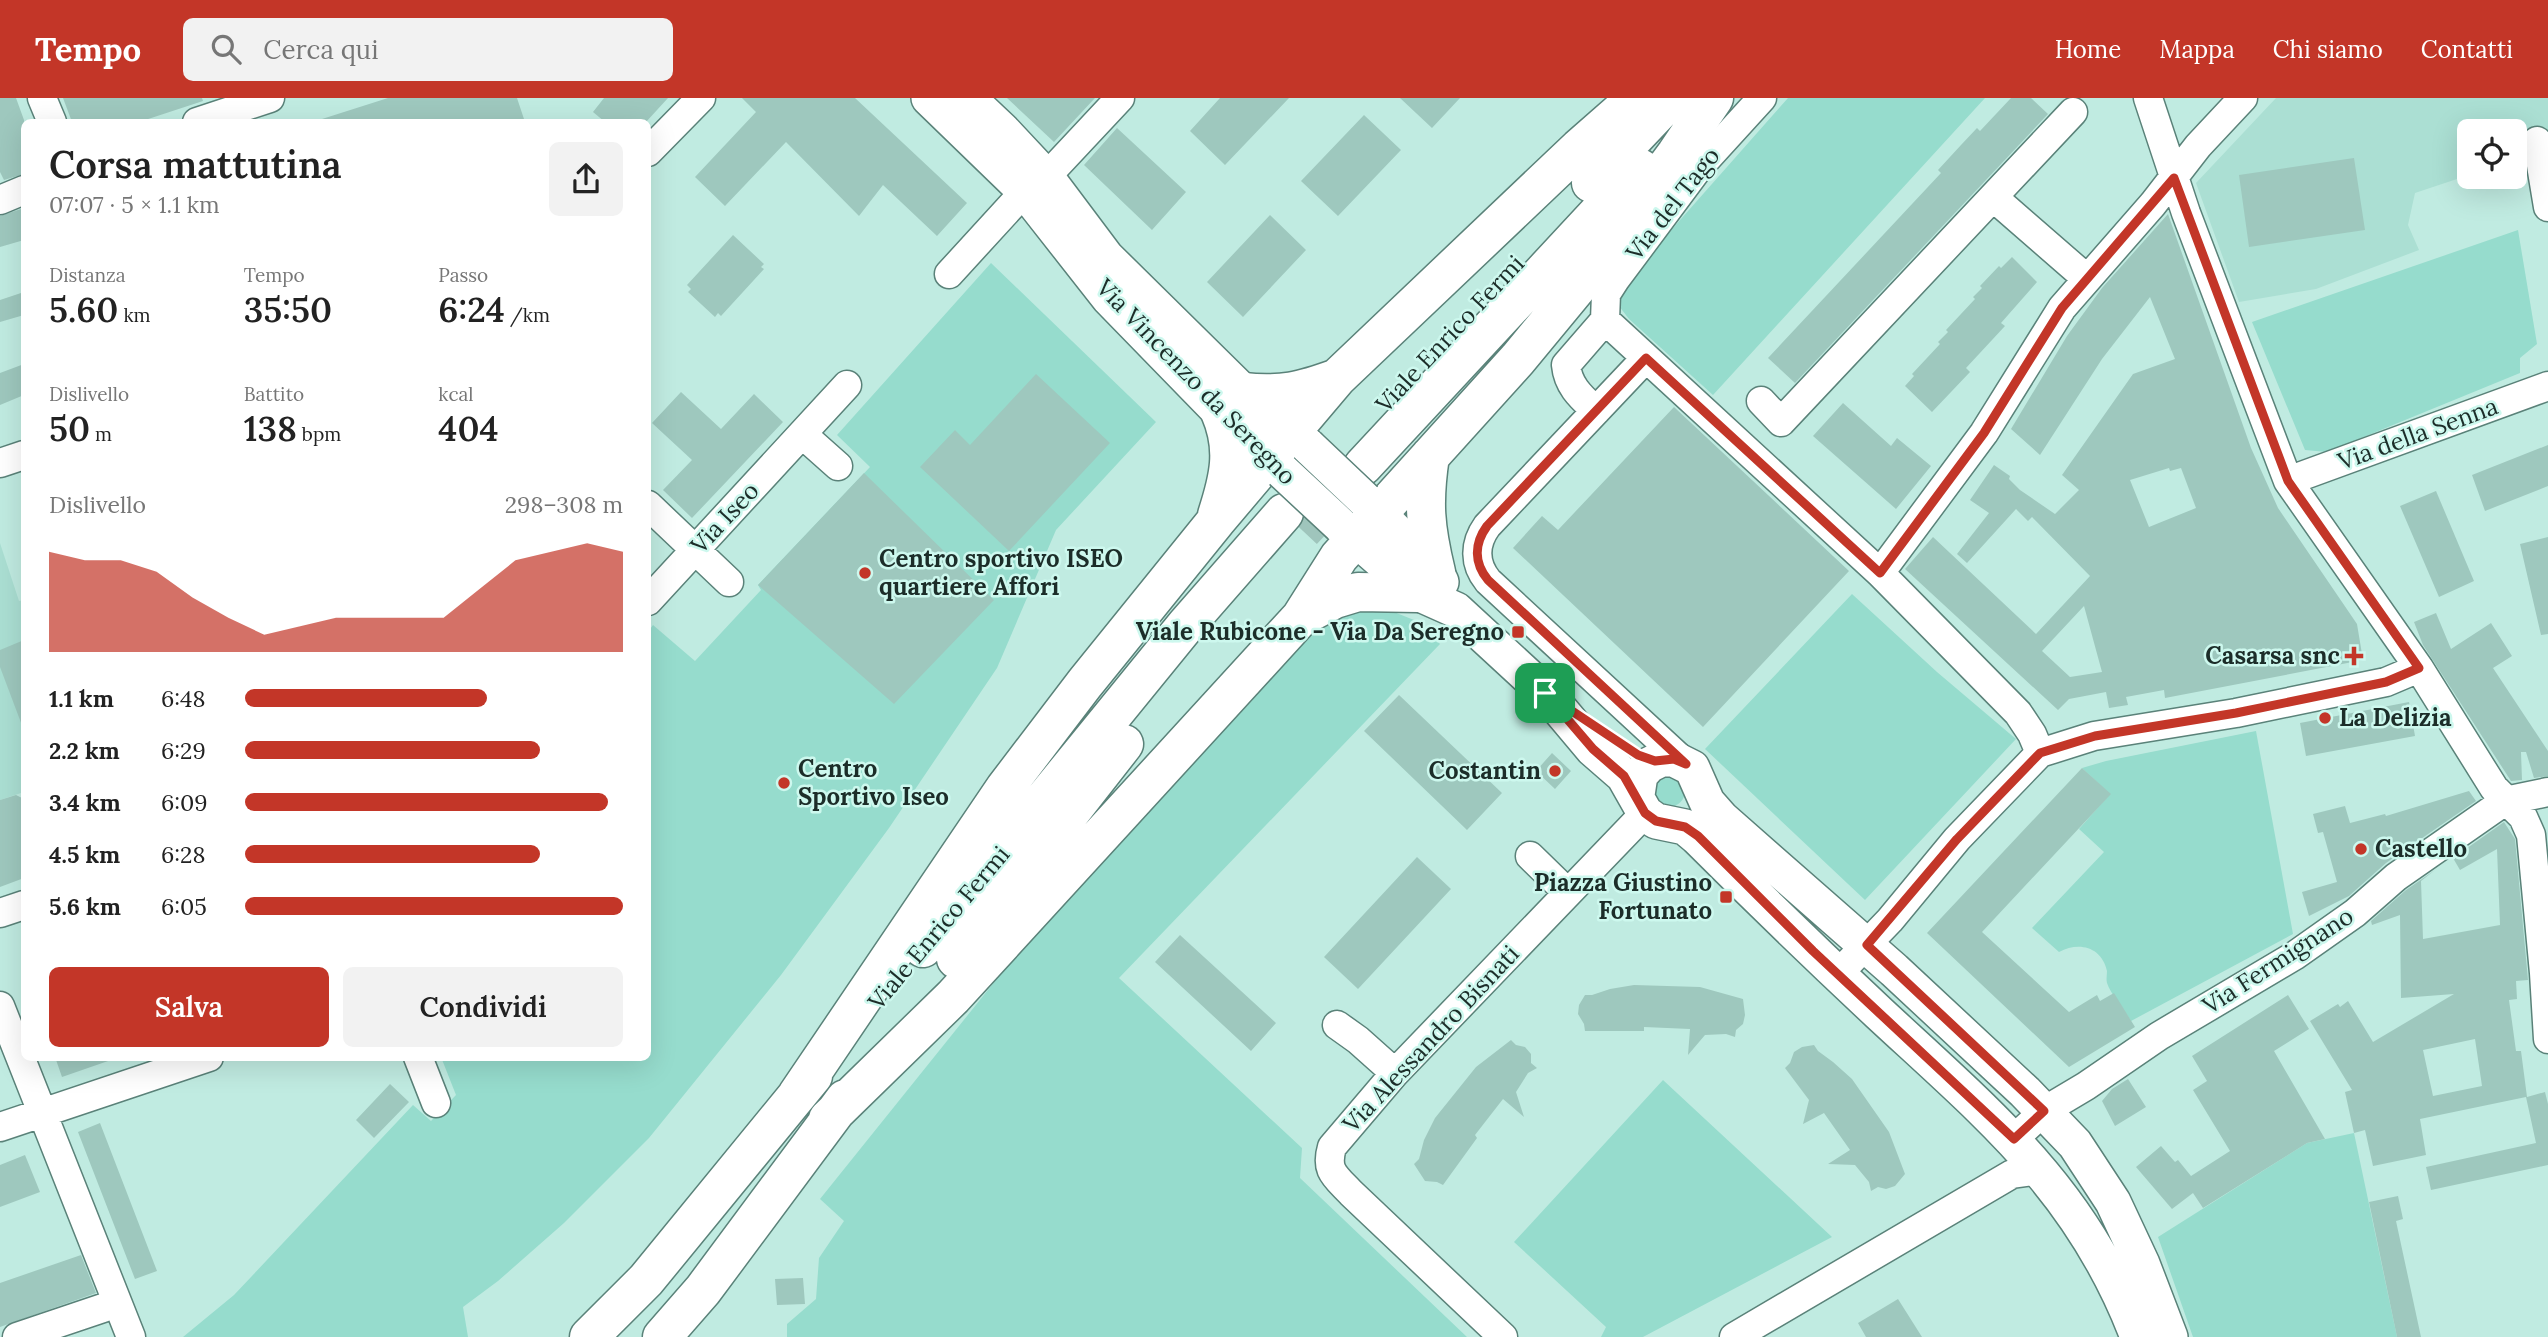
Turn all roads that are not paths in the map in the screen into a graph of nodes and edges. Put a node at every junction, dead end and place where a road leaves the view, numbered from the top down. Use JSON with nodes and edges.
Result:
{"nodes":[{"id":1,"x":42,"y":98,"type":"edge"},
{"id":2,"x":701,"y":98,"type":"edge"},
{"id":3,"x":929,"y":98,"type":"edge"},
{"id":4,"x":968,"y":98,"type":"edge"},
{"id":5,"x":1120,"y":98,"type":"edge"},
{"id":6,"x":1636,"y":98,"type":"edge"},
{"id":7,"x":1672,"y":98,"type":"edge"},
{"id":8,"x":1707,"y":98,"type":"edge"},
{"id":9,"x":1714,"y":98,"type":"edge"},
{"id":10,"x":1762,"y":98,"type":"edge"},
{"id":11,"x":2148,"y":98,"type":"edge"},
{"id":12,"x":2244,"y":98,"type":"edge"},
{"id":13,"x":259,"y":100,"type":"edge"},
{"id":14,"x":2073,"y":112,"type":"dead end"},
{"id":15,"x":51,"y":119,"type":"edge"},
{"id":16,"x":205,"y":119,"type":"edge"},
{"id":17,"x":2537,"y":141,"type":"dead end"},
{"id":18,"x":651,"y":149,"type":"edge"},
{"id":19,"x":2174,"y":178,"type":"junction"},
{"id":20,"x":1035,"y":184,"type":"junction"},
{"id":21,"x":21,"y":191,"type":"edge"},
{"id":22,"x":1993,"y":197,"type":"junction"},
{"id":23,"x":0,"y":200,"type":"edge"},
{"id":24,"x":2548,"y":207,"type":"edge"},
{"id":25,"x":1567,"y":228,"type":"junction"},
{"id":26,"x":948,"y":274,"type":"dead end"},
{"id":27,"x":2086,"y":278,"type":"junction"},
{"id":28,"x":1605,"y":320,"type":"junction"},
{"id":29,"x":1646,"y":358,"type":"junction"},
{"id":30,"x":1337,"y":378,"type":"junction"},
{"id":31,"x":847,"y":385,"type":"dead end"},
{"id":32,"x":2548,"y":386,"type":"edge"},
{"id":33,"x":1761,"y":401,"type":"dead end"},
{"id":34,"x":1232,"y":402,"type":"junction"},
{"id":35,"x":1596,"y":411,"type":"junction"},
{"id":36,"x":802,"y":434,"type":"junction"},
{"id":37,"x":21,"y":456,"type":"edge"},
{"id":38,"x":1430,"y":457,"type":"junction"},
{"id":39,"x":0,"y":463,"type":"edge"},
{"id":40,"x":838,"y":466,"type":"dead end"},
{"id":41,"x":1329,"y":475,"type":"junction"},
{"id":42,"x":2288,"y":481,"type":"junction"},
{"id":43,"x":651,"y":508,"type":"edge"},
{"id":44,"x":1216,"y":522,"type":"junction"},
{"id":45,"x":695,"y":550,"type":"junction"},
{"id":46,"x":1880,"y":573,"type":"junction"},
{"id":47,"x":729,"y":582,"type":"dead end"},
{"id":48,"x":1427,"y":583,"type":"junction"},
{"id":49,"x":651,"y":598,"type":"edge"},
{"id":50,"x":1301,"y":617,"type":"junction"},
{"id":51,"x":2419,"y":668,"type":"junction"},
{"id":52,"x":1545,"y":693,"type":"junction"},
{"id":53,"x":2040,"y":753,"type":"junction"},
{"id":54,"x":1681,"y":770,"type":"junction"},
{"id":55,"x":2548,"y":792,"type":"edge"},
{"id":56,"x":2505,"y":801,"type":"junction"},
{"id":57,"x":1650,"y":810,"type":"junction"},
{"id":58,"x":1530,"y":856,"type":"dead end"},
{"id":59,"x":1568,"y":893,"type":"junction"},
{"id":60,"x":21,"y":906,"type":"edge"},
{"id":61,"x":0,"y":913,"type":"edge"},
{"id":62,"x":1867,"y":945,"type":"junction"},
{"id":63,"x":2546,"y":973,"type":"edge"},
{"id":64,"x":1838,"y":974,"type":"junction"},
{"id":65,"x":0,"y":1006,"type":"edge"},
{"id":66,"x":1337,"y":1025,"type":"dead end"},
{"id":67,"x":2548,"y":1039,"type":"edge"},
{"id":68,"x":1981,"y":1051,"type":"junction"},
{"id":69,"x":21,"y":1060,"type":"edge"},
{"id":70,"x":21,"y":1061,"type":"edge"},
{"id":71,"x":197,"y":1061,"type":"edge"},
{"id":72,"x":420,"y":1061,"type":"edge"},
{"id":73,"x":1395,"y":1073,"type":"junction"},
{"id":74,"x":1952,"y":1081,"type":"junction"},
{"id":75,"x":797,"y":1095,"type":"junction"},
{"id":76,"x":436,"y":1103,"type":"dead end"},
{"id":77,"x":2044,"y":1111,"type":"junction"},
{"id":78,"x":41,"y":1112,"type":"junction"},
{"id":79,"x":828,"y":1119,"type":"junction"},
{"id":80,"x":0,"y":1127,"type":"edge"},
{"id":81,"x":2014,"y":1139,"type":"junction"},
{"id":82,"x":2041,"y":1170,"type":"junction"},
{"id":83,"x":103,"y":1308,"type":"dead end"},
{"id":84,"x":17,"y":1337,"type":"edge"},
{"id":85,"x":131,"y":1337,"type":"edge"},
{"id":86,"x":589,"y":1337,"type":"edge"},
{"id":87,"x":662,"y":1337,"type":"edge"},
{"id":88,"x":1503,"y":1337,"type":"edge"},
{"id":89,"x":1734,"y":1337,"type":"edge"},
{"id":90,"x":2138,"y":1337,"type":"edge"},
{"id":91,"x":2170,"y":1337,"type":"edge"}],
"edges":[{"from":1,"to":15,"type":"street"},
{"from":2,"to":18,"type":"street"},
{"from":3,"to":20,"type":"main road","name":"Via Vincenzo da Seregno"},
{"from":4,"to":20,"type":"main road","name":"Via Vincenzo da Seregno"},
{"from":5,"to":20,"type":"street"},
{"from":6,"to":30,"type":"highway"},
{"from":7,"to":25,"type":"highway"},
{"from":8,"to":25,"type":"highway"},
{"from":9,"to":38,"type":"highway"},
{"from":10,"to":28,"type":"street","name":"Via del Tago"},
{"from":11,"to":19,"type":"street"},
{"from":12,"to":19,"type":"street"},
{"from":13,"to":16,"type":"street"},
{"from":14,"to":22,"type":"street"},
{"from":17,"to":24,"type":"street"},
{"from":19,"to":27,"type":"street"},
{"from":19,"to":42,"type":"street"},
{"from":20,"to":26,"type":"street"},
{"from":20,"to":34,"type":"main road","name":"Via Vincenzo da Seregno"},
{"from":21,"to":23,"type":"street"},
{"from":22,"to":27,"type":"street"},
{"from":22,"to":33,"type":"street"},
{"from":25,"to":41,"type":"highway","name":"Viale Enrico Fermi"},
{"from":27,"to":46,"type":"street"},
{"from":28,"to":29,"type":"street"},
{"from":28,"to":35,"type":"street"},
{"from":29,"to":35,"type":"street"},
{"from":29,"to":46,"type":"street"},
{"from":30,"to":34,"type":"highway"},
{"from":30,"to":41,"type":"highway"},
{"from":31,"to":36,"type":"street","name":"Via Iseo"},
{"from":32,"to":42,"type":"street","name":"Via della Senna"},
{"from":34,"to":41,"type":"main road","name":"Via Vincenzo da Seregno"},
{"from":34,"to":44,"type":"highway"},
{"from":35,"to":54,"type":"street"},
{"from":36,"to":40,"type":"street"},
{"from":36,"to":45,"type":"street","name":"Via Iseo"},
{"from":37,"to":39,"type":"street"},
{"from":38,"to":41,"type":"highway"},
{"from":38,"to":48,"type":"highway"},
{"from":41,"to":44,"type":"highway"},
{"from":41,"to":48,"type":"main road","name":"Via Vincenzo da Seregno"},
{"from":41,"to":50,"type":"highway"},
{"from":42,"to":51,"type":"street"},
{"from":43,"to":45,"type":"street"},
{"from":44,"to":75,"type":"highway"},
{"from":45,"to":47,"type":"street"},
{"from":45,"to":49,"type":"street","name":"Via Iseo"},
{"from":46,"to":53,"type":"street"},
{"from":48,"to":50,"type":"highway"},
{"from":48,"to":52,"type":"main road","name":"Via Vincenzo da Seregno"},
{"from":50,"to":79,"type":"highway"},
{"from":51,"to":53,"type":"street"},
{"from":51,"to":56,"type":"street"},
{"from":52,"to":54,"type":"main road","name":"Via Vincenzo da Seregno"},
{"from":52,"to":57,"type":"main road","name":"Via Vincenzo da Seregno"},
{"from":53,"to":62,"type":"street"},
{"from":54,"to":57,"type":"main road"},
{"from":54,"to":57,"type":"main road"},
{"from":54,"to":62,"type":"main road"},
{"from":55,"to":56,"type":"street"},
{"from":56,"to":63,"type":"street"},
{"from":56,"to":77,"type":"street","name":"Via Fermignano"},
{"from":57,"to":59,"type":"street","name":"Via Alessandro Bisnati"},
{"from":57,"to":64,"type":"main road","name":"Via Vincenzo da Seregno"},
{"from":58,"to":59,"type":"street"},
{"from":59,"to":73,"type":"street","name":"Via Alessandro Bisnati"},
{"from":60,"to":61,"type":"street"},
{"from":62,"to":64,"type":"street"},
{"from":62,"to":68,"type":"main road"},
{"from":63,"to":67,"type":"street"},
{"from":64,"to":74,"type":"main road","name":"Via Vincenzo da Seregno"},
{"from":65,"to":69,"type":"street"},
{"from":66,"to":73,"type":"street"},
{"from":68,"to":74,"type":"street"},
{"from":68,"to":77,"type":"main road"},
{"from":70,"to":78,"type":"street"},
{"from":71,"to":78,"type":"street"},
{"from":72,"to":76,"type":"street"},
{"from":73,"to":88,"type":"street","name":"Via Alessandro Bisnati"},
{"from":74,"to":81,"type":"main road","name":"Via Vincenzo da Seregno"},
{"from":75,"to":79,"type":"highway","name":"Viale Enrico Fermi"},
{"from":75,"to":86,"type":"highway","name":"Viale Enrico Fermi"},
{"from":77,"to":81,"type":"street","name":"Via Fermignano"},
{"from":77,"to":91,"type":"main road"},
{"from":78,"to":80,"type":"street"},
{"from":78,"to":85,"type":"street"},
{"from":79,"to":87,"type":"highway","name":"Viale Enrico Fermi"},
{"from":81,"to":82,"type":"main road","name":"Via Vincenzo da Seregno"},
{"from":82,"to":89,"type":"street"},
{"from":82,"to":90,"type":"main road","name":"Via Vincenzo da Seregno"},
{"from":83,"to":84,"type":"street"}]}
